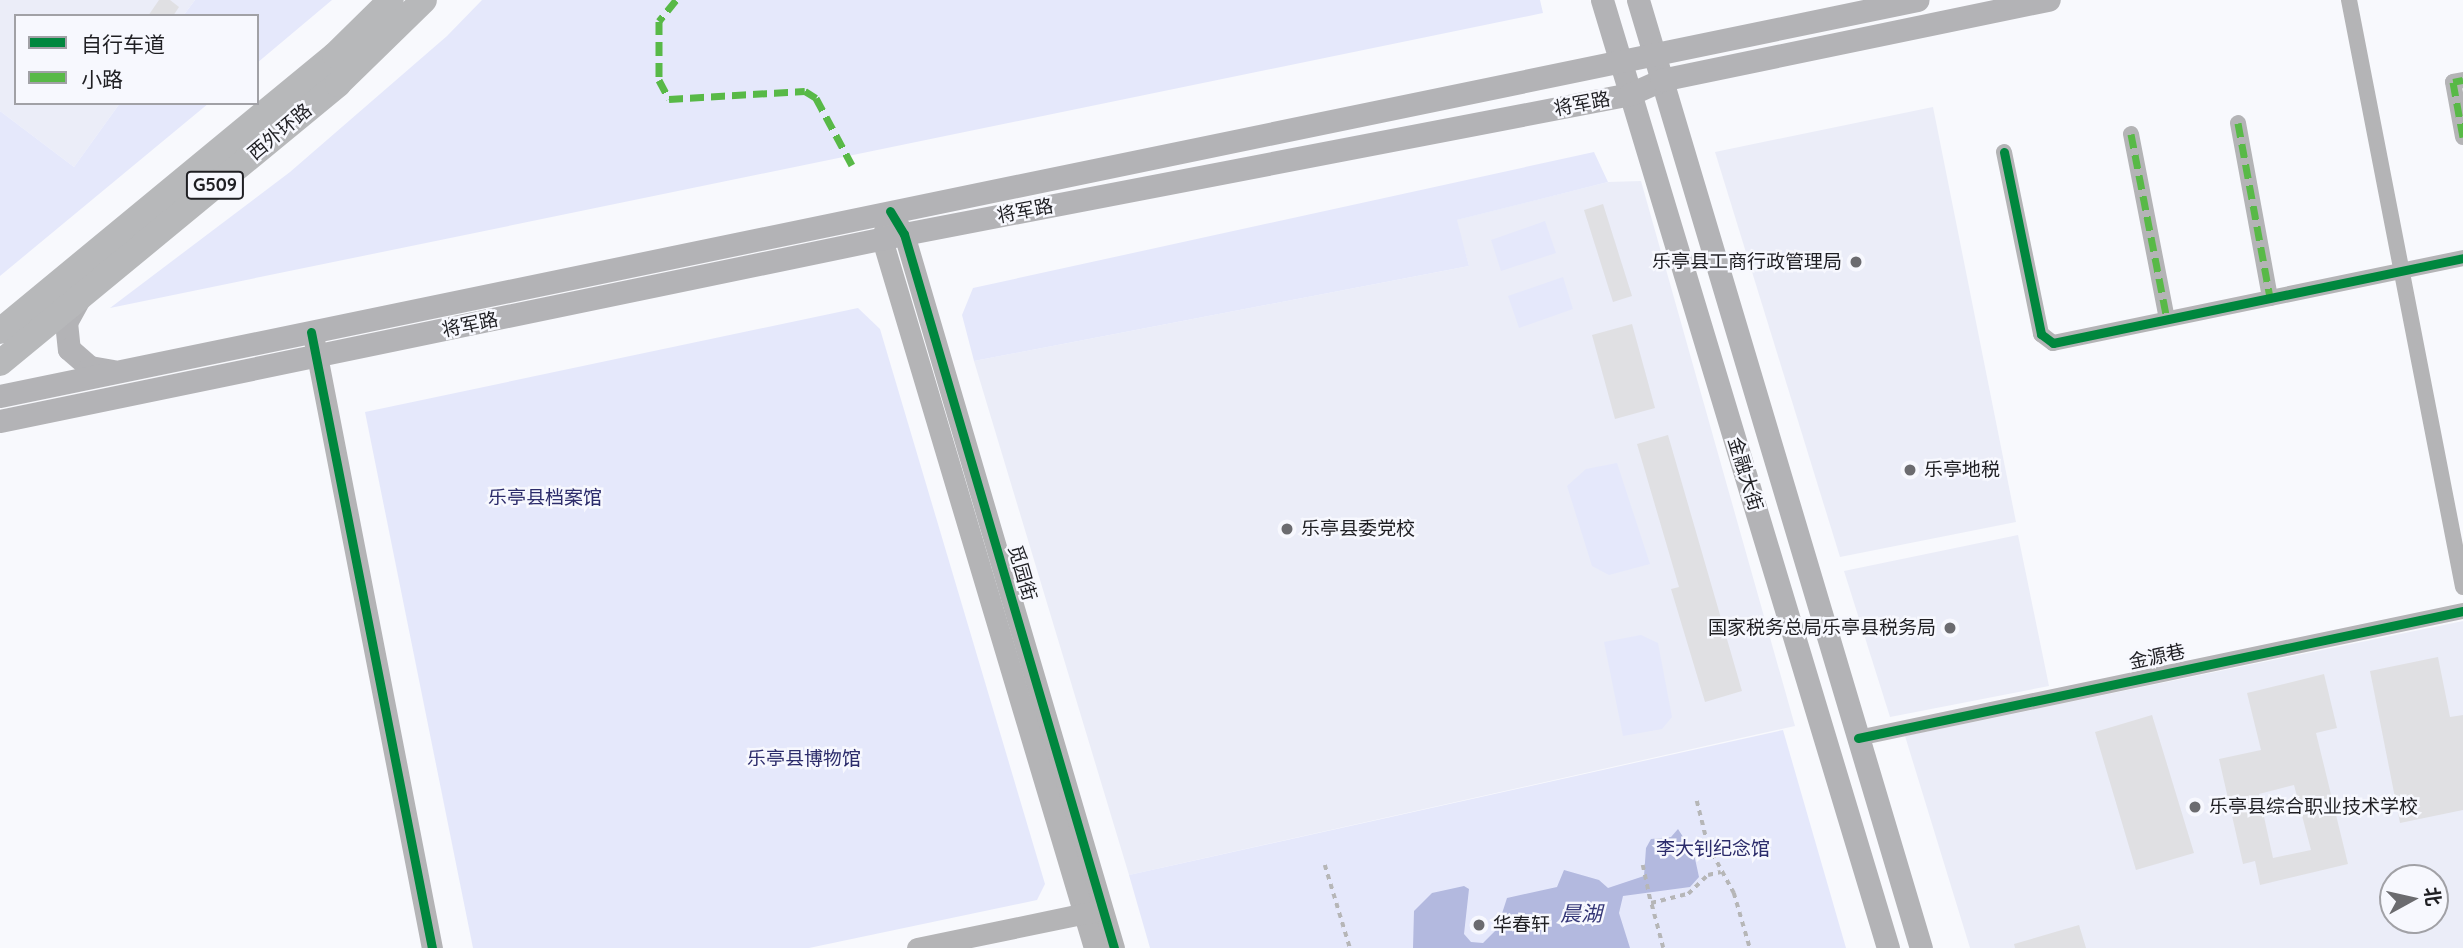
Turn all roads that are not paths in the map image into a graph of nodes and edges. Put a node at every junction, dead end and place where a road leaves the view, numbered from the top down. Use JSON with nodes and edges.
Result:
{"nodes":[{"id":1,"x":391,"y":0,"type":"edge"},
{"id":2,"x":424,"y":0,"type":"edge"},
{"id":3,"x":1602,"y":0,"type":"edge"},
{"id":4,"x":1638,"y":0,"type":"edge"},
{"id":5,"x":1918,"y":0,"type":"edge"},
{"id":6,"x":2049,"y":0,"type":"edge"},
{"id":7,"x":2348,"y":0,"type":"edge"},
{"id":8,"x":1654,"y":55,"type":"junction"},
{"id":9,"x":1621,"y":64,"type":"junction"},
{"id":10,"x":1661,"y":80,"type":"junction"},
{"id":11,"x":2463,"y":80,"type":"edge"},
{"id":12,"x":1630,"y":94,"type":"junction"},
{"id":13,"x":2238,"y":123,"type":"dead end"},
{"id":14,"x":2132,"y":134,"type":"dead end"},
{"id":15,"x":2463,"y":136,"type":"edge"},
{"id":16,"x":2004,"y":152,"type":"dead end"},
{"id":17,"x":890,"y":211,"type":"junction"},
{"id":18,"x":893,"y":237,"type":"junction"},
{"id":19,"x":2463,"y":258,"type":"edge"},
{"id":20,"x":2401,"y":270,"type":"junction"},
{"id":21,"x":80,"y":297,"type":"junction"},
{"id":22,"x":2270,"y":298,"type":"junction"},
{"id":23,"x":2167,"y":319,"type":"junction"},
{"id":24,"x":0,"y":331,"type":"edge"},
{"id":25,"x":311,"y":332,"type":"junction"},
{"id":26,"x":319,"y":357,"type":"junction"},
{"id":27,"x":0,"y":363,"type":"edge"},
{"id":28,"x":115,"y":372,"type":"junction"},
{"id":29,"x":0,"y":396,"type":"edge"},
{"id":30,"x":0,"y":421,"type":"edge"},
{"id":31,"x":2463,"y":587,"type":"edge"},
{"id":32,"x":2463,"y":611,"type":"edge"},
{"id":33,"x":1858,"y":738,"type":"junction"},
{"id":34,"x":1094,"y":912,"type":"junction"},
{"id":35,"x":432,"y":948,"type":"edge"},
{"id":36,"x":917,"y":948,"type":"edge"},
{"id":37,"x":1094,"y":948,"type":"edge"},
{"id":38,"x":1114,"y":948,"type":"edge"},
{"id":39,"x":1888,"y":948,"type":"edge"},
{"id":40,"x":1921,"y":948,"type":"edge"}],
"edges":[{"from":1,"to":24,"type":"main road","name":"西外环路","number":"G509"},
{"from":2,"to":21,"type":"main road","name":"西外环路","number":"G509"},
{"from":3,"to":9,"type":"main road","name":"金融大街"},
{"from":4,"to":8,"type":"main road","name":"金融大街"},
{"from":5,"to":8,"type":"main road","name":"将军路"},
{"from":6,"to":10,"type":"main road","name":"将军路"},
{"from":7,"to":20,"type":"street"},
{"from":8,"to":9,"type":"main road","name":"将军路"},
{"from":8,"to":10,"type":"main road","name":"金融大街"},
{"from":9,"to":12,"type":"main road","name":"金融大街"},
{"from":9,"to":17,"type":"main road","name":"将军路"},
{"from":10,"to":12,"type":"main road","name":"将军路"},
{"from":10,"to":33,"type":"main road","name":"金融大街"},
{"from":11,"to":15,"type":"street"},
{"from":12,"to":18,"type":"main road","name":"将军路"},
{"from":12,"to":39,"type":"main road","name":"金融大街"},
{"from":13,"to":22,"type":"street"},
{"from":14,"to":23,"type":"street"},
{"from":16,"to":23,"type":"street"},
{"from":17,"to":18,"type":"street"},
{"from":17,"to":25,"type":"main road","name":"将军路"},
{"from":18,"to":26,"type":"main road","name":"将军路"},
{"from":18,"to":34,"type":"street","name":"觅园街"},
{"from":19,"to":20,"type":"street"},
{"from":20,"to":22,"type":"street"},
{"from":20,"to":31,"type":"street"},
{"from":21,"to":27,"type":"main road","name":"西外环路","number":"G509"},
{"from":21,"to":28,"type":"main road"},
{"from":22,"to":23,"type":"street"},
{"from":25,"to":26,"type":"street"},
{"from":25,"to":28,"type":"main road","name":"将军路"},
{"from":26,"to":30,"type":"main road","name":"将军路"},
{"from":26,"to":35,"type":"street"},
{"from":28,"to":29,"type":"main road","name":"将军路"},
{"from":32,"to":33,"type":"street","name":"金源巷"},
{"from":33,"to":40,"type":"main road","name":"金融大街"},
{"from":34,"to":36,"type":"street"},
{"from":34,"to":37,"type":"street","name":"觅园街"},
{"from":34,"to":38,"type":"street","name":"觅园街"}]}
